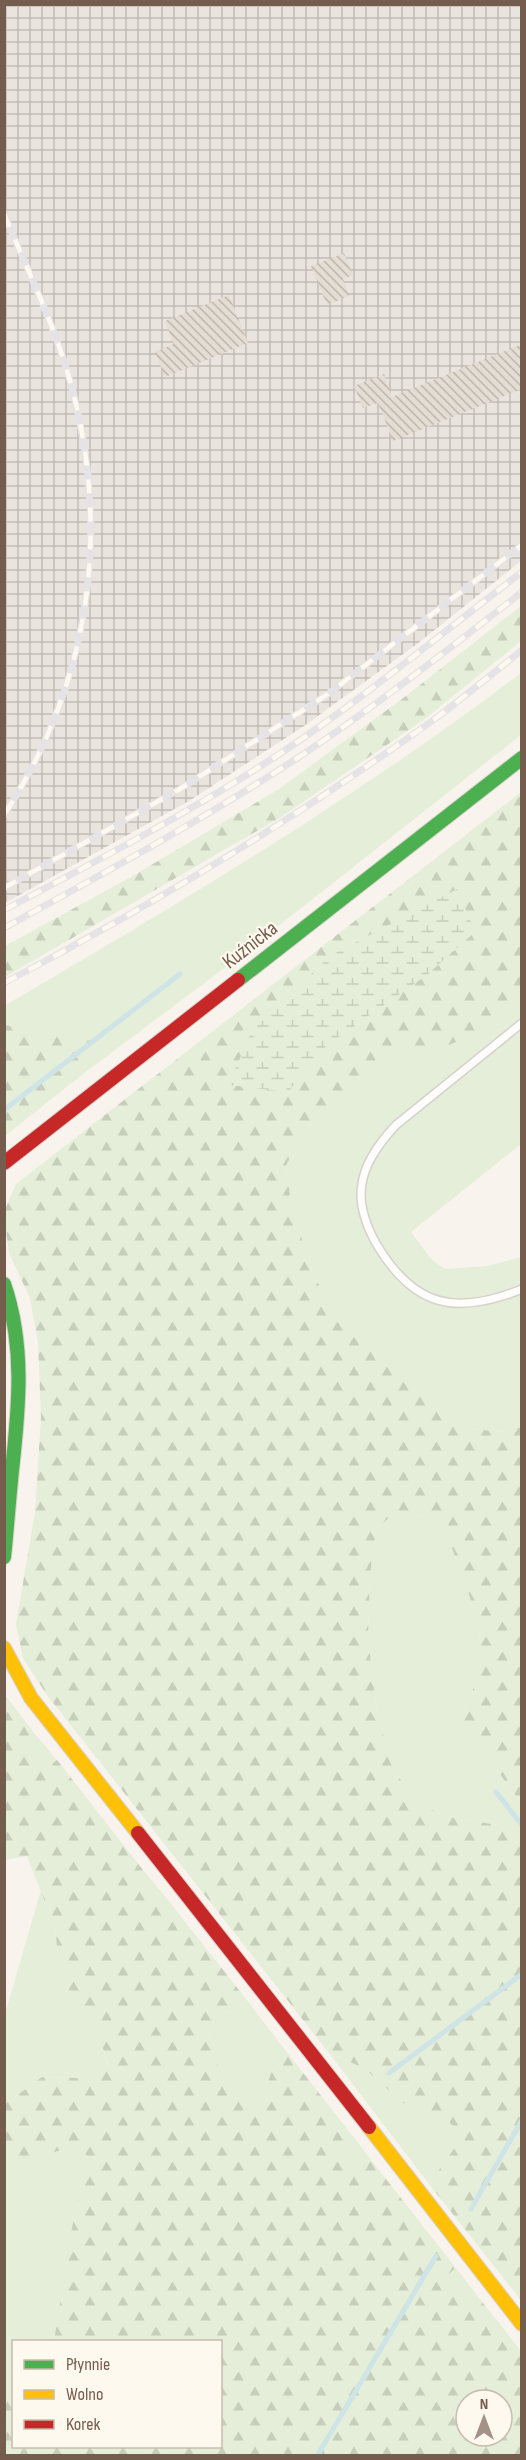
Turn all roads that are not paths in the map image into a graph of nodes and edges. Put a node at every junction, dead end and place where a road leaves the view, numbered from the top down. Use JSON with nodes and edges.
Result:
{"nodes":[{"id":1,"x":522,"y":758,"type":"edge"},
{"id":2,"x":522,"y":1023,"type":"edge"},
{"id":3,"x":4,"y":1163,"type":"edge"},
{"id":4,"x":4,"y":1284,"type":"edge"},
{"id":5,"x":522,"y":1289,"type":"edge"},
{"id":6,"x":4,"y":1557,"type":"edge"},
{"id":7,"x":4,"y":1648,"type":"edge"},
{"id":8,"x":522,"y":2324,"type":"edge"}],
"edges":[{"from":1,"to":3,"type":"street","name":"Kuźnicka"},
{"from":2,"to":5,"type":"lane"},
{"from":4,"to":6,"type":"street"},
{"from":7,"to":8,"type":"street"}]}
